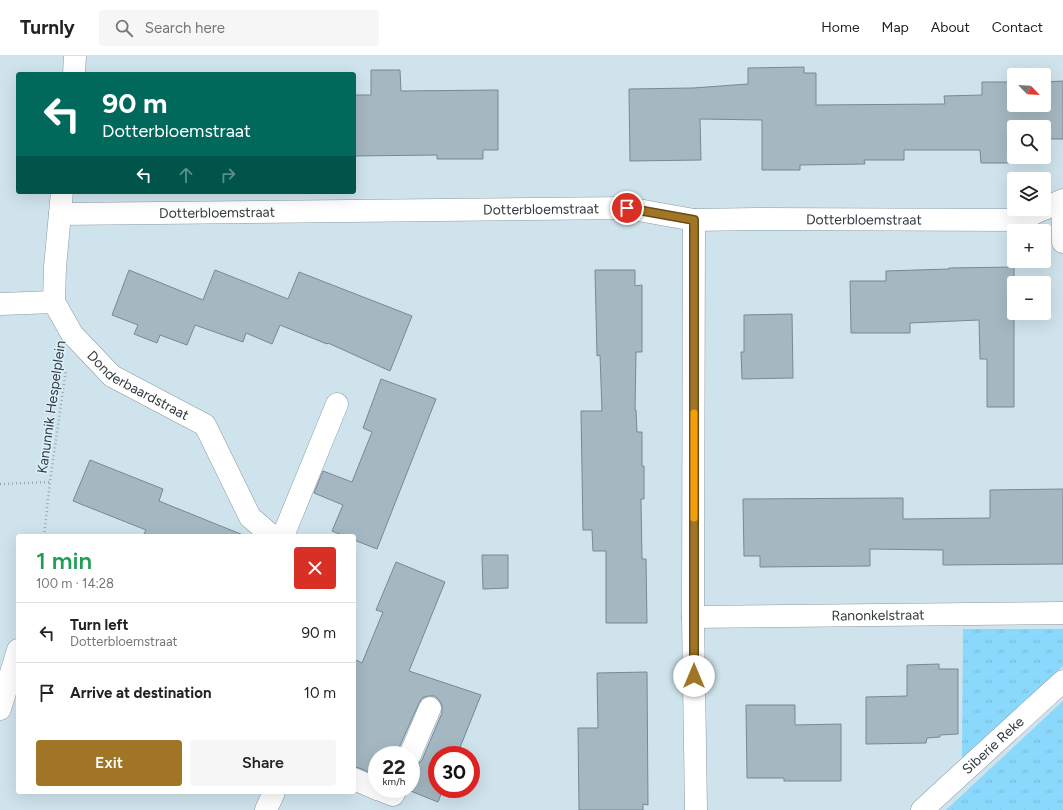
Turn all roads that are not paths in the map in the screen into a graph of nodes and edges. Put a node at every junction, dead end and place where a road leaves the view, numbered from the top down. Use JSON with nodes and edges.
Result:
{"nodes":[{"id":1,"x":76,"y":56,"type":"edge"},
{"id":2,"x":74,"y":72,"type":"edge"},
{"id":3,"x":62,"y":194,"type":"edge"},
{"id":4,"x":1063,"y":200,"type":"edge"},
{"id":5,"x":1051,"y":206,"type":"edge"},
{"id":6,"x":60,"y":214,"type":"junction"},
{"id":7,"x":1029,"y":216,"type":"edge"},
{"id":8,"x":1063,"y":218,"type":"edge"},
{"id":9,"x":694,"y":220,"type":"junction"},
{"id":10,"x":1063,"y":242,"type":"edge"},
{"id":11,"x":54,"y":302,"type":"junction"},
{"id":12,"x":0,"y":304,"type":"edge"},
{"id":13,"x":337,"y":404,"type":"dead end"},
{"id":14,"x":270,"y":534,"type":"edge"},
{"id":15,"x":284,"y":534,"type":"edge"},
{"id":16,"x":1063,"y":613,"type":"edge"},
{"id":17,"x":694,"y":617,"type":"junction"},
{"id":18,"x":16,"y":656,"type":"edge"},
{"id":19,"x":1063,"y":681,"type":"edge"},
{"id":20,"x":1,"y":705,"type":"edge"},
{"id":21,"x":430,"y":708,"type":"dead end"},
{"id":22,"x":414,"y":746,"type":"edge"},
{"id":23,"x":356,"y":781,"type":"edge"},
{"id":24,"x":368,"y":785,"type":"edge"},
{"id":25,"x":273,"y":794,"type":"edge"},
{"id":26,"x":266,"y":810,"type":"edge"},
{"id":27,"x":696,"y":810,"type":"edge"},
{"id":28,"x":922,"y":810,"type":"edge"}],
"edges":[{"from":1,"to":2,"type":"street"},
{"from":3,"to":6,"type":"street"},
{"from":4,"to":5,"type":"street","name":"Dotterbloemstraat"},
{"from":6,"to":9,"type":"street","name":"Dotterbloemstraat"},
{"from":6,"to":11,"type":"street"},
{"from":7,"to":9,"type":"street","name":"Dotterbloemstraat"},
{"from":8,"to":10,"type":"street"},
{"from":9,"to":17,"type":"street"},
{"from":11,"to":12,"type":"street"},
{"from":11,"to":14,"type":"street","name":"Donderbaardstraat"},
{"from":13,"to":15,"type":"street"},
{"from":16,"to":17,"type":"street","name":"Ranonkelstraat"},
{"from":17,"to":27,"type":"street"},
{"from":18,"to":20,"type":"street"},
{"from":19,"to":28,"type":"street","name":"Siberie Reke"},
{"from":21,"to":22,"type":"street"},
{"from":23,"to":24,"type":"street"},
{"from":25,"to":26,"type":"street"}]}
